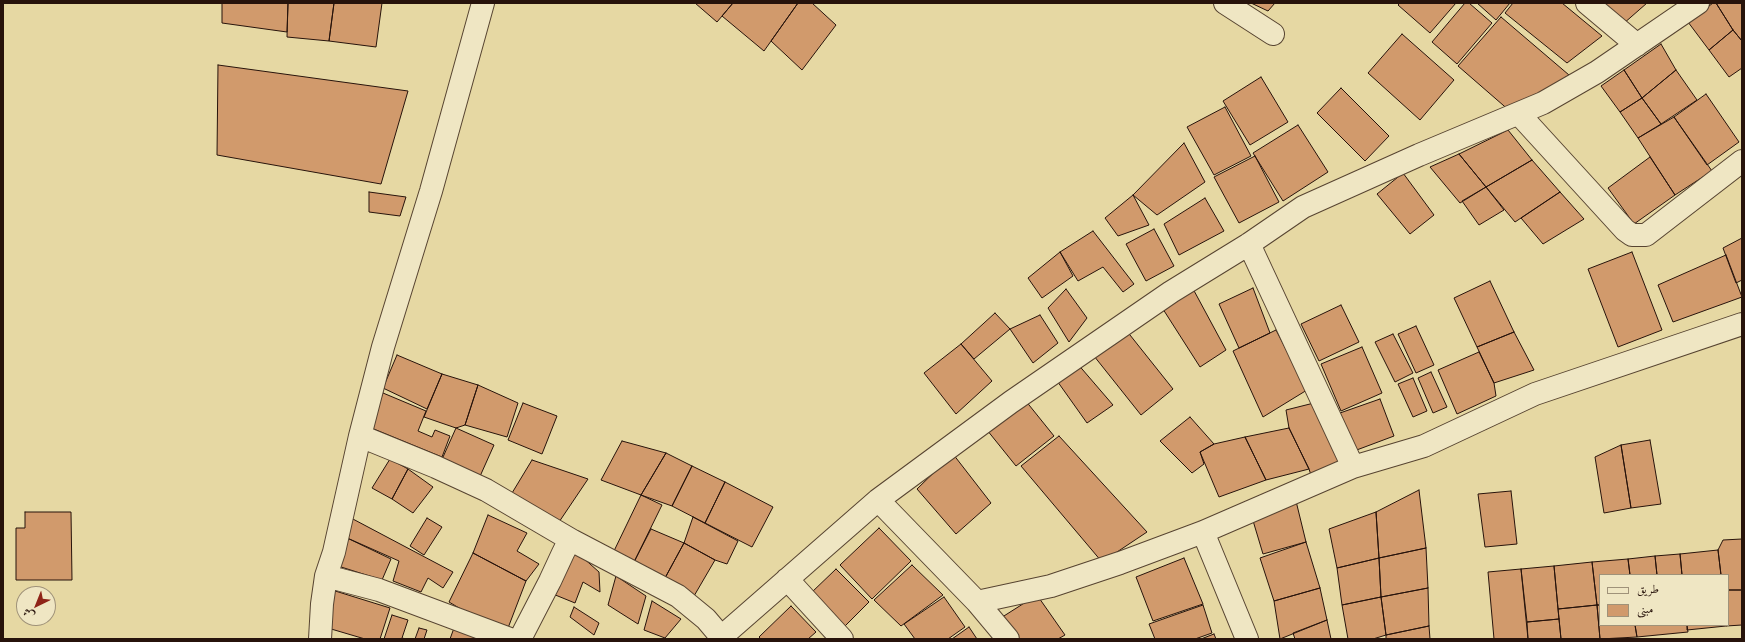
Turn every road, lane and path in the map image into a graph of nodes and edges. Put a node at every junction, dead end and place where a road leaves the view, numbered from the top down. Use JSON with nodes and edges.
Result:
{"nodes":[{"id":1,"x":483,"y":3,"type":"edge"},
{"id":2,"x":1225,"y":3,"type":"edge"},
{"id":3,"x":1587,"y":3,"type":"edge"},
{"id":4,"x":1698,"y":3,"type":"edge"},
{"id":5,"x":1273,"y":34,"type":"dead end"},
{"id":6,"x":1637,"y":45,"type":"junction"},
{"id":7,"x":1519,"y":114,"type":"junction"},
{"id":8,"x":1742,"y":161,"type":"edge"},
{"id":9,"x":1249,"y":244,"type":"junction"},
{"id":10,"x":1742,"y":324,"type":"edge"},
{"id":11,"x":360,"y":436,"type":"junction"},
{"id":12,"x":1353,"y":467,"type":"junction"},
{"id":13,"x":878,"y":500,"type":"junction"},
{"id":14,"x":1203,"y":532,"type":"junction"},
{"id":15,"x":573,"y":541,"type":"junction"},
{"id":16,"x":326,"y":576,"type":"junction"},
{"id":17,"x":787,"y":579,"type":"junction"},
{"id":18,"x":977,"y":602,"type":"junction"},
{"id":19,"x":721,"y":638,"type":"edge"},
{"id":20,"x":320,"y":639,"type":"edge"},
{"id":21,"x":510,"y":639,"type":"edge"},
{"id":22,"x":520,"y":639,"type":"edge"},
{"id":23,"x":842,"y":639,"type":"edge"},
{"id":24,"x":1008,"y":639,"type":"edge"},
{"id":25,"x":1247,"y":639,"type":"edge"}],
"edges":[{"from":1,"to":11,"type":"street"},
{"from":2,"to":5,"type":"street"},
{"from":3,"to":6,"type":"street"},
{"from":4,"to":6,"type":"street"},
{"from":6,"to":7,"type":"street"},
{"from":7,"to":8,"type":"street"},
{"from":7,"to":9,"type":"street"},
{"from":9,"to":12,"type":"street"},
{"from":9,"to":13,"type":"street"},
{"from":10,"to":12,"type":"street"},
{"from":11,"to":15,"type":"street"},
{"from":11,"to":16,"type":"street"},
{"from":12,"to":14,"type":"street"},
{"from":13,"to":17,"type":"street"},
{"from":13,"to":18,"type":"street"},
{"from":14,"to":18,"type":"street"},
{"from":14,"to":25,"type":"street"},
{"from":15,"to":19,"type":"street"},
{"from":15,"to":22,"type":"street"},
{"from":16,"to":20,"type":"street"},
{"from":16,"to":21,"type":"street"},
{"from":17,"to":19,"type":"street"},
{"from":17,"to":23,"type":"street"},
{"from":18,"to":24,"type":"street"}]}
